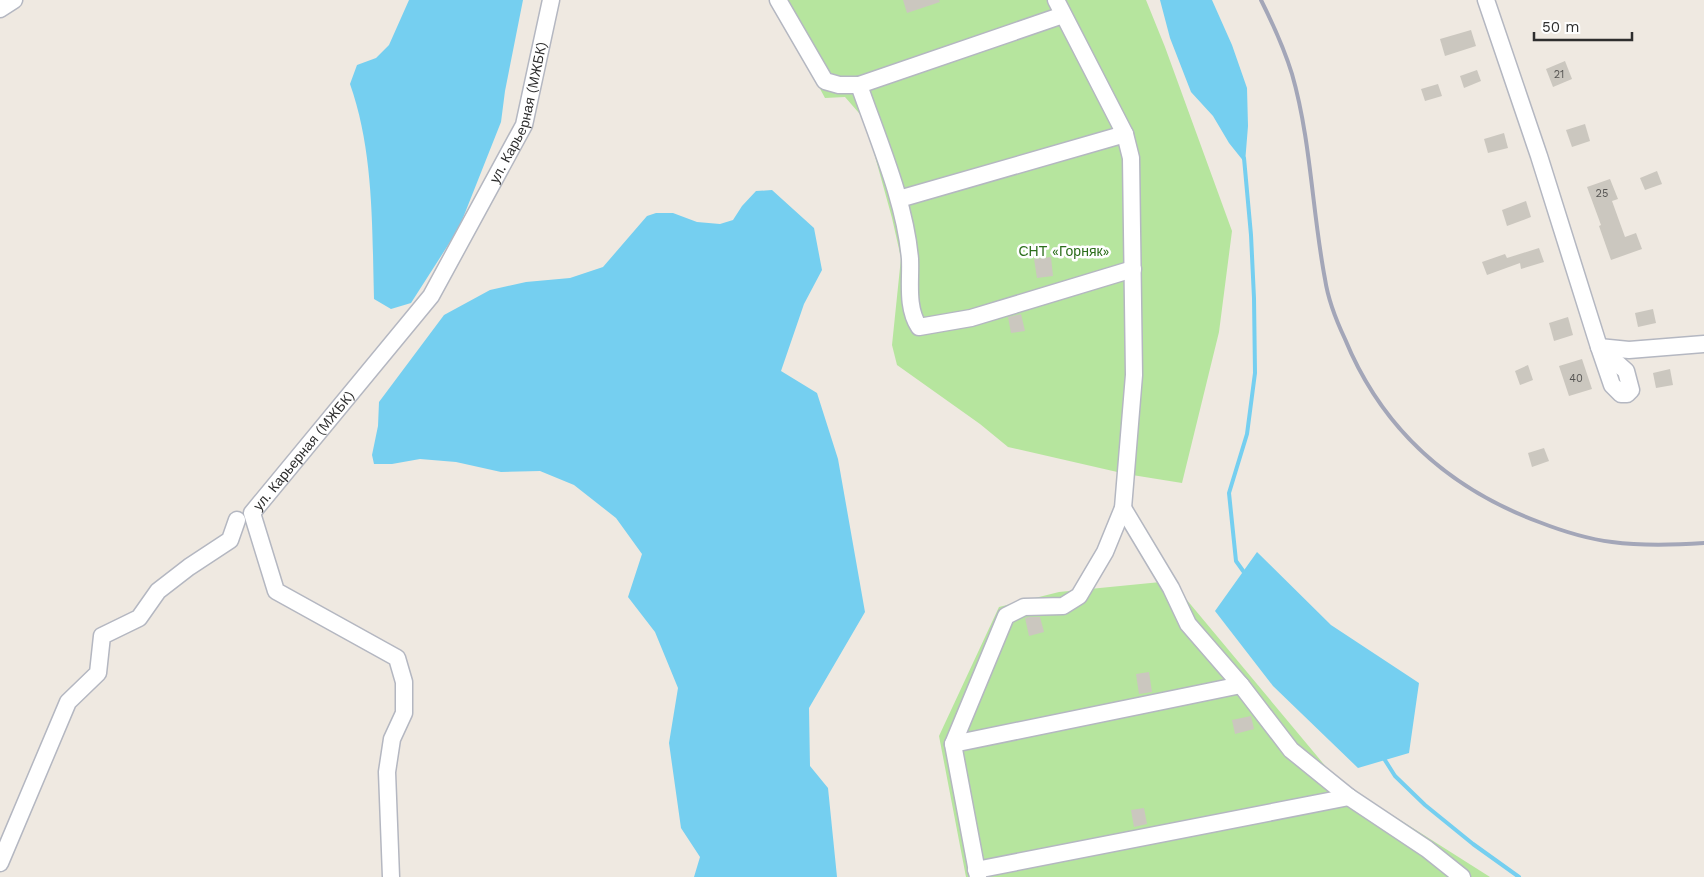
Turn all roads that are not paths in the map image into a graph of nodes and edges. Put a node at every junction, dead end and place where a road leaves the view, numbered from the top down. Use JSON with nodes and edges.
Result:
{"nodes":[{"id":1,"x":14,"y":0,"type":"edge"},
{"id":2,"x":551,"y":0,"type":"edge"},
{"id":3,"x":778,"y":0,"type":"edge"},
{"id":4,"x":1056,"y":0,"type":"edge"},
{"id":5,"x":1486,"y":0,"type":"edge"},
{"id":6,"x":0,"y":9,"type":"edge"},
{"id":7,"x":1063,"y":15,"type":"junction"},
{"id":8,"x":859,"y":85,"type":"junction"},
{"id":9,"x":1125,"y":134,"type":"junction"},
{"id":10,"x":898,"y":200,"type":"junction"},
{"id":11,"x":1133,"y":269,"type":"junction"},
{"id":12,"x":1704,"y":344,"type":"edge"},
{"id":13,"x":1123,"y":508,"type":"junction"},
{"id":14,"x":237,"y":520,"type":"dead end"},
{"id":15,"x":1241,"y":686,"type":"junction"},
{"id":16,"x":953,"y":744,"type":"junction"},
{"id":17,"x":1349,"y":797,"type":"junction"},
{"id":18,"x":0,"y":863,"type":"edge"},
{"id":19,"x":977,"y":874,"type":"edge"},
{"id":20,"x":391,"y":877,"type":"edge"},
{"id":21,"x":1462,"y":877,"type":"edge"}],
"edges":[{"from":1,"to":6,"type":"street"},
{"from":2,"to":20,"type":"street","name":"ул. Карьерная (МЖБК)"},
{"from":3,"to":8,"type":"street"},
{"from":4,"to":7,"type":"street"},
{"from":5,"to":12,"type":"street"},
{"from":7,"to":8,"type":"street"},
{"from":7,"to":9,"type":"street"},
{"from":8,"to":10,"type":"street"},
{"from":9,"to":10,"type":"street"},
{"from":9,"to":11,"type":"street"},
{"from":10,"to":11,"type":"street"},
{"from":11,"to":13,"type":"street"},
{"from":13,"to":15,"type":"street"},
{"from":13,"to":16,"type":"street"},
{"from":14,"to":18,"type":"street"},
{"from":15,"to":16,"type":"street"},
{"from":15,"to":17,"type":"street"},
{"from":16,"to":19,"type":"street"},
{"from":17,"to":19,"type":"street"},
{"from":17,"to":21,"type":"street"}]}
